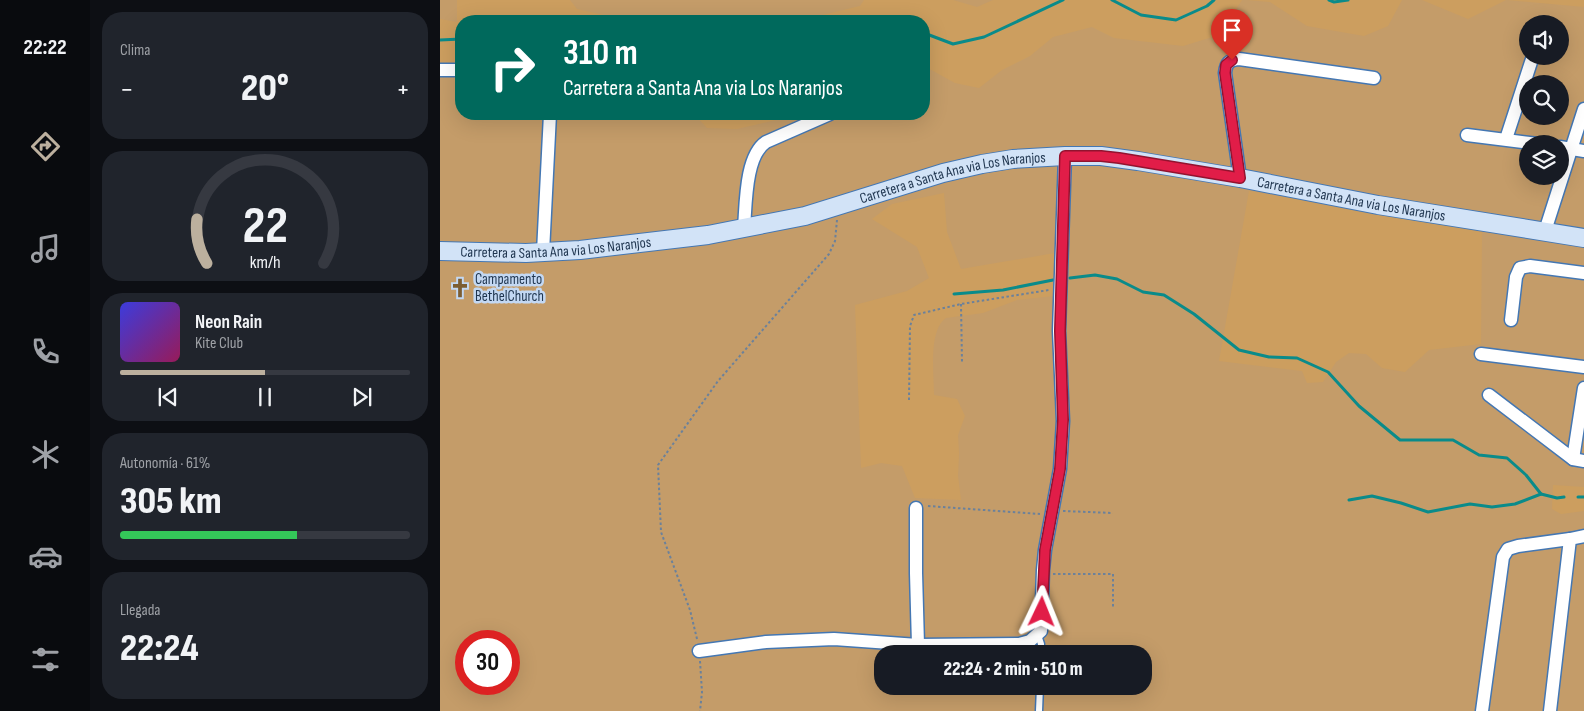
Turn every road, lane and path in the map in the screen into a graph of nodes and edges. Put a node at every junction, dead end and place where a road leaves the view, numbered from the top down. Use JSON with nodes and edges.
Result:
{"nodes":[{"id":1,"x":1529,"y":65,"type":"edge"},
{"id":2,"x":440,"y":70,"type":"edge"},
{"id":3,"x":455,"y":70,"type":"edge"},
{"id":4,"x":1374,"y":78,"type":"dead end"},
{"id":5,"x":1584,"y":109,"type":"edge"},
{"id":6,"x":550,"y":120,"type":"edge"},
{"id":7,"x":817,"y":120,"type":"edge"},
{"id":8,"x":1467,"y":135,"type":"dead end"},
{"id":9,"x":1506,"y":139,"type":"junction"},
{"id":10,"x":1569,"y":140,"type":"edge"},
{"id":11,"x":1519,"y":141,"type":"edge"},
{"id":12,"x":1569,"y":148,"type":"edge"},
{"id":13,"x":1584,"y":150,"type":"edge"},
{"id":14,"x":1065,"y":156,"type":"junction"},
{"id":15,"x":1240,"y":178,"type":"junction"},
{"id":16,"x":1556,"y":185,"type":"edge"},
{"id":17,"x":836,"y":208,"type":"junction"},
{"id":18,"x":744,"y":228,"type":"junction"},
{"id":19,"x":1545,"y":231,"type":"junction"},
{"id":20,"x":1584,"y":238,"type":"edge"},
{"id":21,"x":440,"y":251,"type":"edge"},
{"id":22,"x":543,"y":252,"type":"junction"},
{"id":23,"x":1584,"y":273,"type":"edge"},
{"id":24,"x":1061,"y":288,"type":"junction"},
{"id":25,"x":961,"y":304,"type":"junction"},
{"id":26,"x":1511,"y":320,"type":"dead end"},
{"id":27,"x":1481,"y":354,"type":"dead end"},
{"id":28,"x":962,"y":362,"type":"dead end"},
{"id":29,"x":1584,"y":367,"type":"edge"},
{"id":30,"x":1584,"y":390,"type":"edge"},
{"id":31,"x":1489,"y":395,"type":"dead end"},
{"id":32,"x":909,"y":400,"type":"dead end"},
{"id":33,"x":1578,"y":460,"type":"edge"},
{"id":34,"x":922,"y":507,"type":"joint"},
{"id":35,"x":1053,"y":513,"type":"junction"},
{"id":36,"x":1113,"y":513,"type":"dead end"},
{"id":37,"x":1584,"y":536,"type":"edge"},
{"id":38,"x":1570,"y":539,"type":"junction"},
{"id":39,"x":1043,"y":574,"type":"junction"},
{"id":40,"x":1113,"y":608,"type":"dead end"},
{"id":41,"x":1038,"y":635,"type":"junction"},
{"id":42,"x":918,"y":645,"type":"junction"},
{"id":43,"x":1041,"y":645,"type":"edge"},
{"id":44,"x":699,"y":651,"type":"junction"},
{"id":45,"x":1040,"y":695,"type":"edge"},
{"id":46,"x":700,"y":711,"type":"edge"},
{"id":47,"x":1039,"y":711,"type":"edge"},
{"id":48,"x":1482,"y":711,"type":"edge"},
{"id":49,"x":1550,"y":711,"type":"edge"}],
"edges":[{"from":1,"to":9,"type":"street"},
{"from":2,"to":3,"type":"street"},
{"from":4,"to":15,"type":"street"},
{"from":5,"to":10,"type":"street"},
{"from":6,"to":22,"type":"street"},
{"from":7,"to":18,"type":"street"},
{"from":8,"to":9,"type":"street"},
{"from":9,"to":11,"type":"street"},
{"from":12,"to":13,"type":"street"},
{"from":14,"to":15,"type":"main road","name":"Carretera a Santa Ana via Los Naranjos"},
{"from":14,"to":17,"type":"main road","name":"Carretera a Santa Ana via Los Naranjos"},
{"from":14,"to":24,"type":"street"},
{"from":15,"to":19,"type":"main road","name":"Carretera a Santa Ana via Los Naranjos"},
{"from":16,"to":19,"type":"street"},
{"from":17,"to":18,"type":"main road","name":"Carretera a Santa Ana via Los Naranjos"},
{"from":17,"to":44,"type":"path"},
{"from":18,"to":22,"type":"main road","name":"Carretera a Santa Ana via Los Naranjos"},
{"from":19,"to":20,"type":"main road","name":"Carretera a Santa Ana via Los Naranjos"},
{"from":21,"to":22,"type":"main road","name":"Carretera a Santa Ana via Los Naranjos"},
{"from":23,"to":26,"type":"street"},
{"from":24,"to":25,"type":"path"},
{"from":24,"to":35,"type":"street"},
{"from":25,"to":28,"type":"path"},
{"from":25,"to":32,"type":"path"},
{"from":27,"to":29,"type":"street"},
{"from":30,"to":33,"type":"street"},
{"from":31,"to":33,"type":"street"},
{"from":34,"to":35,"type":"path"},
{"from":34,"to":42,"type":"street"},
{"from":35,"to":36,"type":"path"},
{"from":35,"to":39,"type":"street"},
{"from":37,"to":38,"type":"street"},
{"from":38,"to":48,"type":"street"},
{"from":38,"to":49,"type":"street"},
{"from":39,"to":40,"type":"path"},
{"from":39,"to":41,"type":"street"},
{"from":41,"to":42,"type":"street"},
{"from":41,"to":43,"type":"lane"},
{"from":42,"to":44,"type":"street"},
{"from":44,"to":46,"type":"path"},
{"from":45,"to":47,"type":"lane"}]}
